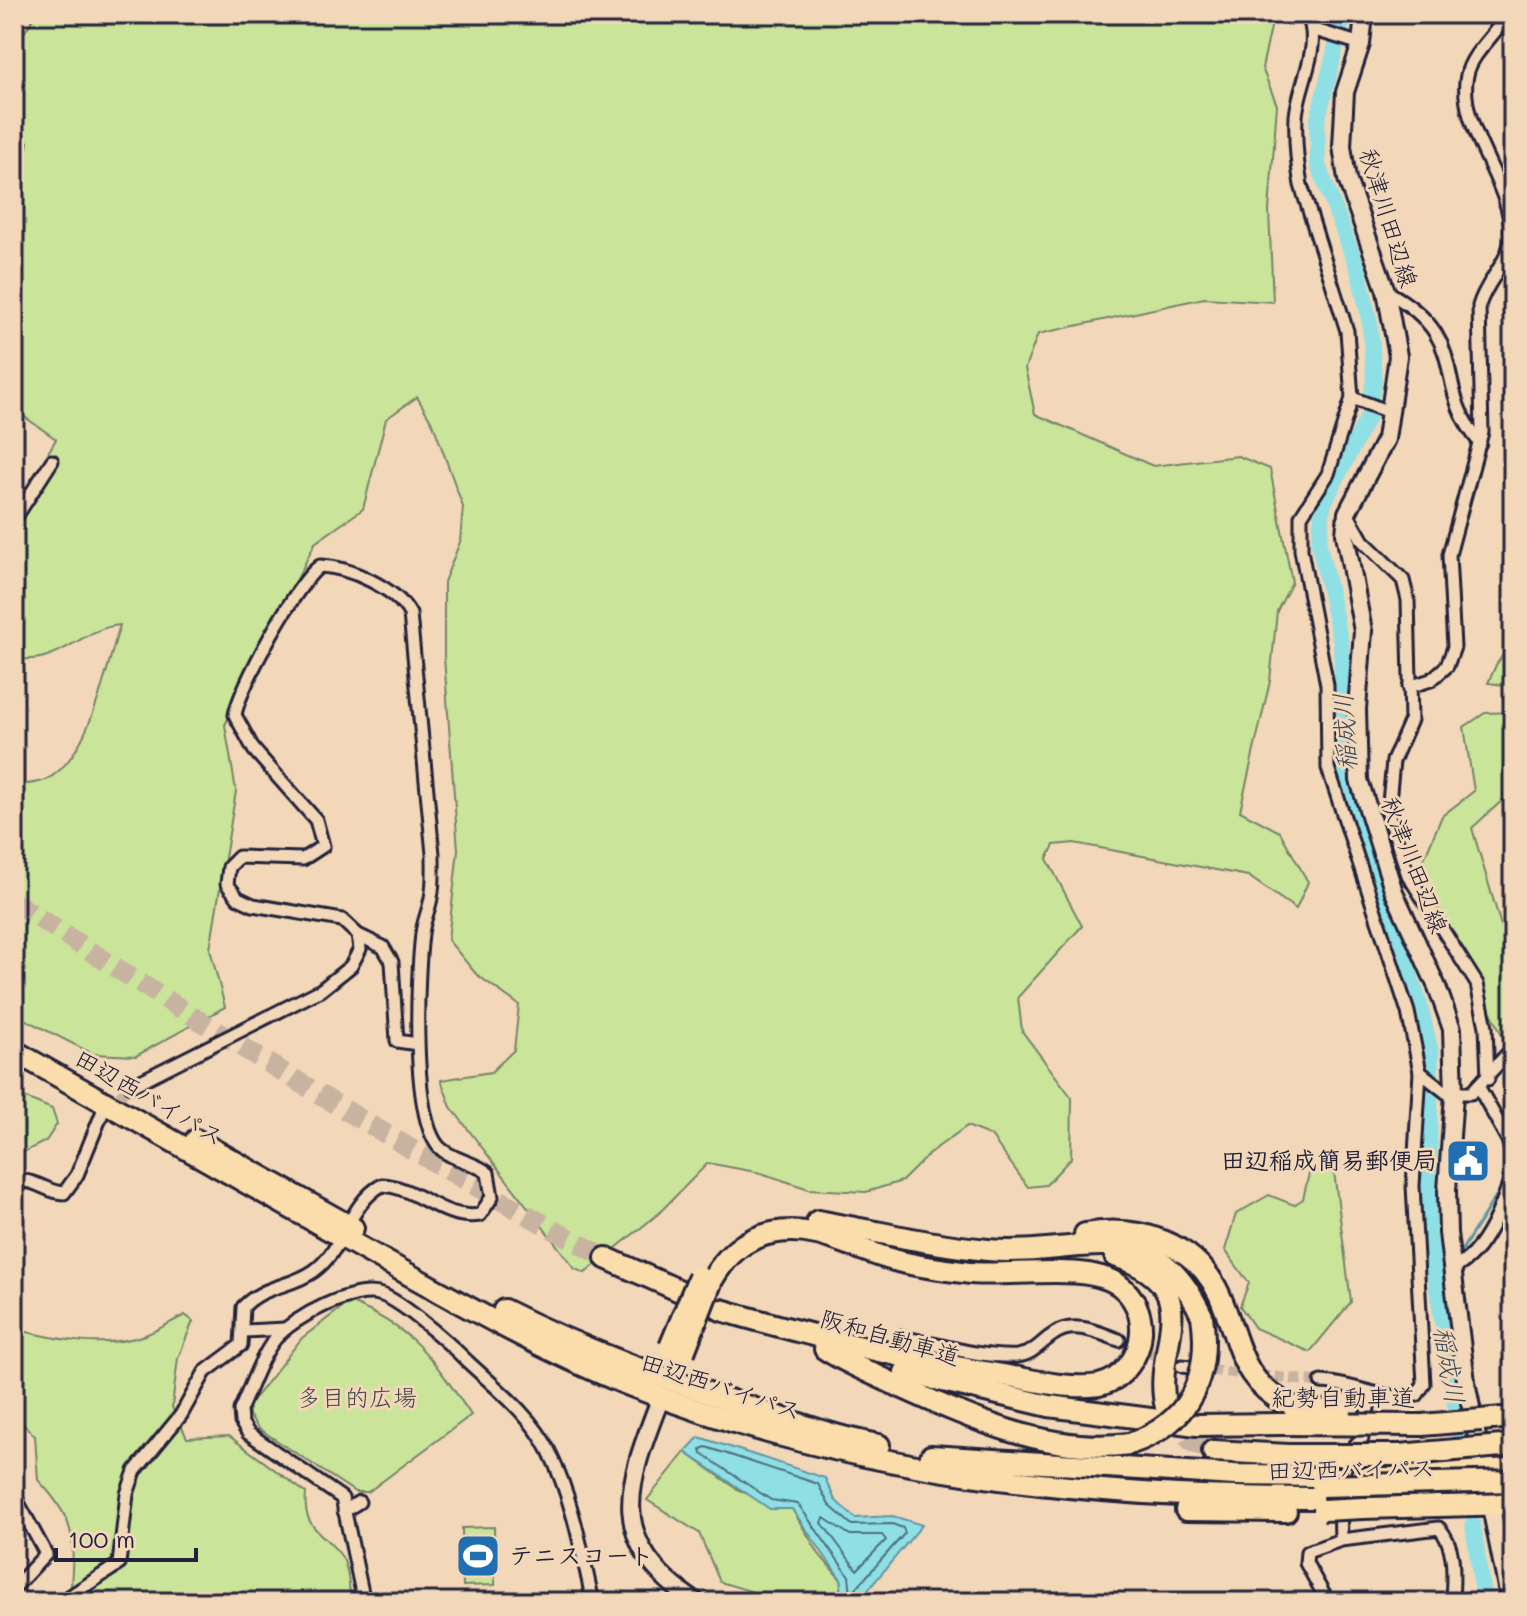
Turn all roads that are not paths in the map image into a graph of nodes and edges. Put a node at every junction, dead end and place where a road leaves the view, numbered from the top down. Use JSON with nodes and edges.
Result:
{"nodes":[{"id":1,"x":1307,"y":14,"type":"edge"},
{"id":2,"x":1364,"y":14,"type":"edge"},
{"id":3,"x":1507,"y":14,"type":"edge"},
{"id":4,"x":1315,"y":30,"type":"junction"},
{"id":5,"x":1355,"y":43,"type":"junction"},
{"id":6,"x":1386,"y":291,"type":"junction"},
{"id":7,"x":1356,"y":399,"type":"junction"},
{"id":8,"x":1387,"y":410,"type":"junction"},
{"id":9,"x":1480,"y":443,"type":"junction"},
{"id":10,"x":52,"y":461,"type":"dead end"},
{"id":11,"x":1347,"y":513,"type":"junction"},
{"id":12,"x":14,"y":520,"type":"edge"},
{"id":13,"x":1409,"y":687,"type":"junction"},
{"id":14,"x":358,"y":935,"type":"junction"},
{"id":15,"x":418,"y":1044,"type":"junction"},
{"id":16,"x":1513,"y":1048,"type":"edge"},
{"id":17,"x":14,"y":1049,"type":"edge"},
{"id":18,"x":1423,"y":1073,"type":"junction"},
{"id":19,"x":1483,"y":1083,"type":"junction"},
{"id":20,"x":131,"y":1086,"type":"tunnel mouth"},
{"id":21,"x":1450,"y":1094,"type":"junction"},
{"id":22,"x":103,"y":1111,"type":"tunnel mouth"},
{"id":23,"x":1513,"y":1157,"type":"edge"},
{"id":24,"x":1513,"y":1171,"type":"edge"},
{"id":25,"x":14,"y":1195,"type":"edge"},
{"id":26,"x":346,"y":1232,"type":"junction"},
{"id":27,"x":865,"y":1249,"type":"junction"},
{"id":28,"x":1015,"y":1249,"type":"junction"},
{"id":29,"x":606,"y":1258,"type":"tunnel mouth"},
{"id":30,"x":1454,"y":1268,"type":"junction"},
{"id":31,"x":706,"y":1278,"type":"junction"},
{"id":32,"x":721,"y":1310,"type":"junction"},
{"id":33,"x":285,"y":1329,"type":"junction"},
{"id":34,"x":244,"y":1331,"type":"junction"},
{"id":35,"x":901,"y":1337,"type":"dead end"},
{"id":36,"x":1119,"y":1340,"type":"tunnel mouth"},
{"id":37,"x":825,"y":1349,"type":"junction"},
{"id":38,"x":1182,"y":1366,"type":"tunnel mouth"},
{"id":39,"x":1209,"y":1370,"type":"tunnel mouth"},
{"id":40,"x":1321,"y":1382,"type":"tunnel mouth"},
{"id":41,"x":665,"y":1385,"type":"junction"},
{"id":42,"x":1371,"y":1393,"type":"junction"},
{"id":43,"x":1169,"y":1414,"type":"junction"},
{"id":44,"x":1513,"y":1417,"type":"edge"},
{"id":45,"x":1481,"y":1420,"type":"junction"},
{"id":46,"x":1513,"y":1445,"type":"edge"},
{"id":47,"x":1213,"y":1451,"type":"tunnel mouth"},
{"id":48,"x":1513,"y":1471,"type":"edge"},
{"id":49,"x":1494,"y":1488,"type":"edge"},
{"id":50,"x":1322,"y":1492,"type":"junction"},
{"id":51,"x":14,"y":1495,"type":"edge"},
{"id":52,"x":1513,"y":1504,"type":"edge"},
{"id":53,"x":19,"y":1516,"type":"edge"},
{"id":54,"x":1341,"y":1540,"type":"junction"},
{"id":55,"x":14,"y":1588,"type":"edge"},
{"id":56,"x":61,"y":1602,"type":"edge"},
{"id":57,"x":364,"y":1602,"type":"edge"},
{"id":58,"x":593,"y":1602,"type":"edge"},
{"id":59,"x":696,"y":1602,"type":"edge"},
{"id":60,"x":1328,"y":1602,"type":"edge"},
{"id":61,"x":1452,"y":1602,"type":"edge"},
{"id":62,"x":1510,"y":1602,"type":"edge"}],
"edges":[{"from":1,"to":4,"type":"street"},
{"from":2,"to":5,"type":"main road","name":"秋津川田辺線"},
{"from":3,"to":9,"type":"street"},
{"from":4,"to":5,"type":"street"},
{"from":4,"to":7,"type":"street"},
{"from":5,"to":6,"type":"main road","name":"秋津川田辺線"},
{"from":6,"to":8,"type":"main road","name":"秋津川田辺線"},
{"from":6,"to":9,"type":"street"},
{"from":7,"to":8,"type":"street"},
{"from":7,"to":18,"type":"street"},
{"from":8,"to":11,"type":"main road","name":"秋津川田辺線"},
{"from":9,"to":13,"type":"street"},
{"from":10,"to":12,"type":"street"},
{"from":11,"to":13,"type":"street"},
{"from":11,"to":21,"type":"main road","name":"秋津川田辺線"},
{"from":13,"to":19,"type":"street"},
{"from":14,"to":15,"type":"street"},
{"from":14,"to":15,"type":"street"},
{"from":14,"to":20,"type":"street"},
{"from":15,"to":26,"type":"street"},
{"from":16,"to":19,"type":"street"},
{"from":17,"to":26,"type":"highway","name":"田辺西バイパス"},
{"from":18,"to":21,"type":"street"},
{"from":18,"to":42,"type":"street"},
{"from":19,"to":21,"type":"street"},
{"from":19,"to":23,"type":"street"},
{"from":21,"to":30,"type":"main road","name":"秋津川田辺線"},
{"from":22,"to":25,"type":"street"},
{"from":24,"to":30,"type":"street"},
{"from":26,"to":34,"type":"street"},
{"from":26,"to":41,"type":"highway","name":"田辺西バイパス"},
{"from":27,"to":31,"type":"highway"},
{"from":27,"to":32,"type":"highway"},
{"from":27,"to":43,"type":"highway"},
{"from":28,"to":31,"type":"highway"},
{"from":28,"to":37,"type":"highway","bridge":true},
{"from":28,"to":45,"type":"highway","bridge":true},
{"from":29,"to":32,"type":"highway","name":"阪和自動車道"},
{"from":30,"to":49,"type":"main road","name":"秋津川田辺線"},
{"from":31,"to":41,"type":"highway","bridge":true},
{"from":32,"to":37,"type":"highway","name":"阪和自動車道"},
{"from":33,"to":34,"type":"street"},
{"from":33,"to":57,"type":"street"},
{"from":33,"to":58,"type":"street"},
{"from":34,"to":56,"type":"street"},
{"from":35,"to":36,"type":"street"},
{"from":37,"to":43,"type":"highway","name":"阪和自動車道"},
{"from":38,"to":39,"type":"street"},
{"from":40,"to":42,"type":"street"},
{"from":41,"to":50,"type":"highway","name":"田辺西バイパス"},
{"from":41,"to":50,"type":"highway","name":"田辺西バイパス"},
{"from":41,"to":59,"type":"main road"},
{"from":42,"to":54,"type":"street"},
{"from":43,"to":45,"type":"highway","name":"紀勢自動車道","bridge":true},
{"from":44,"to":45,"type":"highway","name":"紀勢自動車道"},
{"from":46,"to":47,"type":"highway","bridge":true},
{"from":48,"to":49,"type":"highway","bridge":true},
{"from":49,"to":50,"type":"highway","name":"田辺西バイパス"},
{"from":49,"to":50,"type":"highway"},
{"from":49,"to":50,"type":"highway","bridge":true},
{"from":49,"to":52,"type":"highway"},
{"from":49,"to":62,"type":"main road","name":"秋津川田辺線"},
{"from":51,"to":53,"type":"street"},
{"from":53,"to":55,"type":"street"},
{"from":54,"to":60,"type":"street"},
{"from":54,"to":61,"type":"street"}]}
